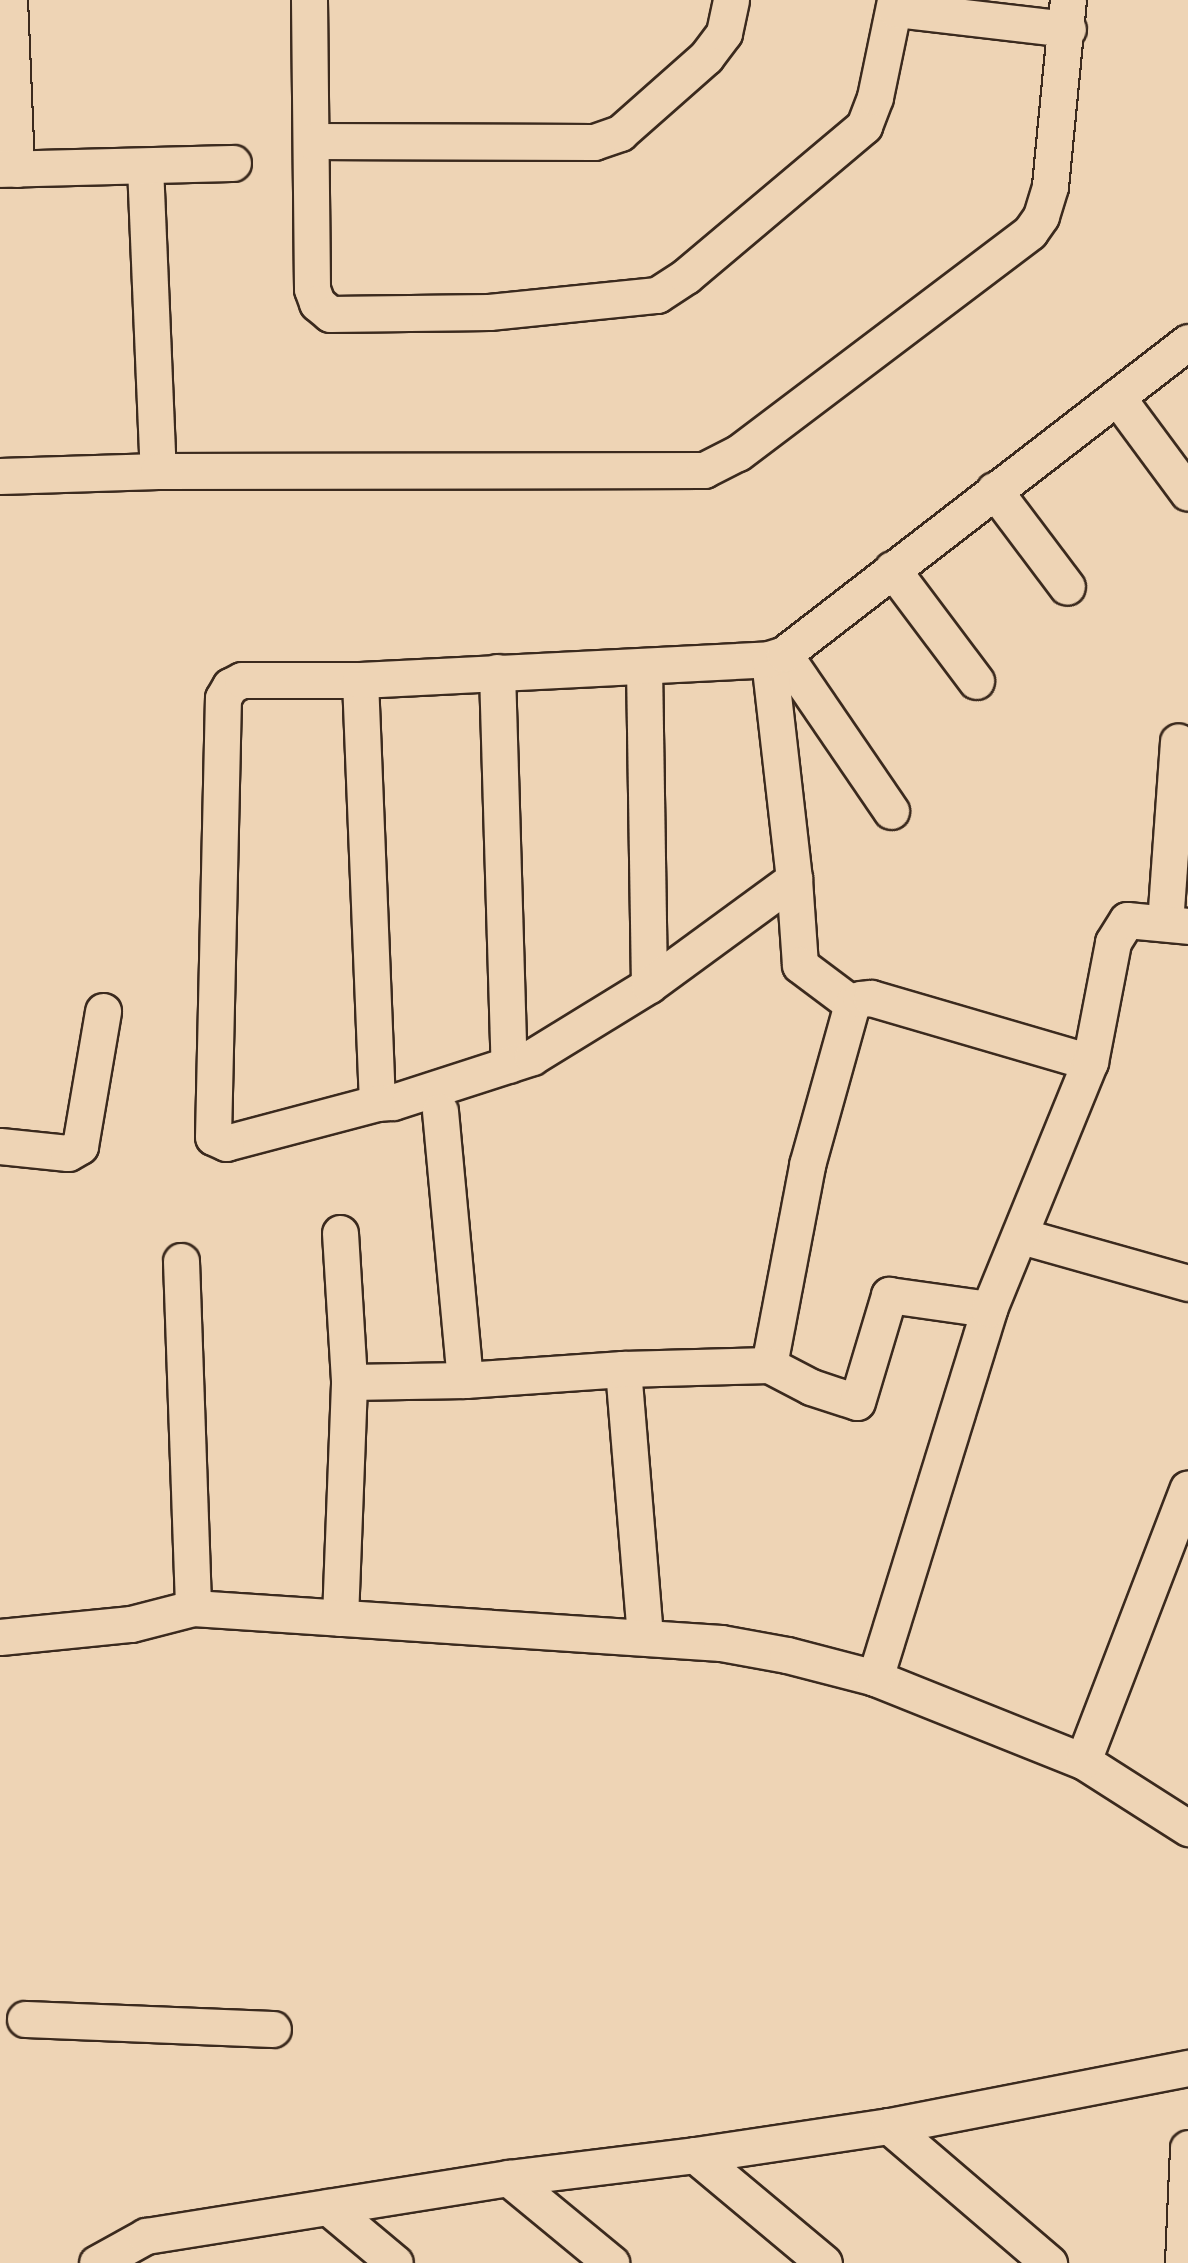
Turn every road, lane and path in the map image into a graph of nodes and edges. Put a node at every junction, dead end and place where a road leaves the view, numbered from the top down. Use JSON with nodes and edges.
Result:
{"nodes":[{"id":1,"x":0,"y":0,"type":"edge"},
{"id":2,"x":9,"y":0,"type":"edge"},
{"id":3,"x":23,"y":0,"type":"edge"},
{"id":4,"x":309,"y":0,"type":"edge"},
{"id":5,"x":731,"y":0,"type":"edge"},
{"id":6,"x":895,"y":4,"type":"edge"},
{"id":7,"x":1068,"y":14,"type":"edge"},
{"id":8,"x":312,"y":142,"type":"junction"},
{"id":9,"x":233,"y":163,"type":"dead end"},
{"id":10,"x":145,"y":166,"type":"junction"},
{"id":11,"x":8,"y":169,"type":"edge"},
{"id":12,"x":1188,"y":342,"type":"edge"},
{"id":13,"x":1117,"y":397,"type":"junction"},
{"id":14,"x":158,"y":471,"type":"junction"},
{"id":15,"x":0,"y":476,"type":"edge"},
{"id":16,"x":994,"y":490,"type":"junction"},
{"id":17,"x":1188,"y":494,"type":"edge"},
{"id":18,"x":892,"y":569,"type":"junction"},
{"id":19,"x":1067,"y":587,"type":"dead end"},
{"id":20,"x":776,"y":657,"type":"junction"},
{"id":21,"x":644,"y":666,"type":"junction"},
{"id":22,"x":497,"y":672,"type":"junction"},
{"id":23,"x":360,"y":680,"type":"junction"},
{"id":24,"x":976,"y":681,"type":"dead end"},
{"id":25,"x":1178,"y":741,"type":"dead end"},
{"id":26,"x":891,"y":811,"type":"dead end"},
{"id":27,"x":794,"y":879,"type":"junction"},
{"id":28,"x":1177,"y":924,"type":"edge"},
{"id":29,"x":649,"y":985,"type":"junction"},
{"id":30,"x":852,"y":1004,"type":"junction"},
{"id":31,"x":103,"y":1011,"type":"dead end"},
{"id":32,"x":1090,"y":1062,"type":"junction"},
{"id":33,"x":509,"y":1065,"type":"junction"},
{"id":34,"x":377,"y":1103,"type":"junction"},
{"id":35,"x":440,"y":1111,"type":"dead end"},
{"id":36,"x":0,"y":1146,"type":"edge"},
{"id":37,"x":340,"y":1233,"type":"dead end"},
{"id":38,"x":1021,"y":1237,"type":"junction"},
{"id":39,"x":181,"y":1261,"type":"dead end"},
{"id":40,"x":1188,"y":1283,"type":"edge"},
{"id":41,"x":989,"y":1309,"type":"junction"},
{"id":42,"x":769,"y":1365,"type":"junction"},
{"id":43,"x":623,"y":1369,"type":"junction"},
{"id":44,"x":465,"y":1380,"type":"junction"},
{"id":45,"x":349,"y":1382,"type":"junction"},
{"id":46,"x":1188,"y":1488,"type":"edge"},
{"id":47,"x":193,"y":1608,"type":"junction"},
{"id":48,"x":340,"y":1618,"type":"junction"},
{"id":49,"x":645,"y":1636,"type":"junction"},
{"id":50,"x":0,"y":1637,"type":"edge"},
{"id":51,"x":875,"y":1678,"type":"junction"},
{"id":52,"x":1083,"y":1761,"type":"junction"},
{"id":53,"x":1188,"y":1828,"type":"edge"},
{"id":54,"x":25,"y":2019,"type":"dead end"},
{"id":55,"x":273,"y":2029,"type":"dead end"},
{"id":56,"x":1188,"y":2068,"type":"edge"},
{"id":57,"x":889,"y":2126,"type":"junction"},
{"id":58,"x":1188,"y":2148,"type":"edge"},
{"id":59,"x":695,"y":2155,"type":"junction"},
{"id":60,"x":508,"y":2178,"type":"junction"},
{"id":61,"x":328,"y":2207,"type":"junction"},
{"id":62,"x":97,"y":2263,"type":"edge"},
{"id":63,"x":395,"y":2263,"type":"edge"},
{"id":64,"x":611,"y":2263,"type":"edge"},
{"id":65,"x":824,"y":2263,"type":"edge"},
{"id":66,"x":1049,"y":2263,"type":"edge"},
{"id":67,"x":1183,"y":2263,"type":"edge"}],
"edges":[{"from":1,"to":2,"type":"street"},
{"from":2,"to":3,"type":"street"},
{"from":2,"to":11,"type":"street"},
{"from":4,"to":8,"type":"street"},
{"from":5,"to":8,"type":"street"},
{"from":6,"to":7,"type":"street"},
{"from":6,"to":8,"type":"street"},
{"from":7,"to":14,"type":"street"},
{"from":9,"to":10,"type":"street"},
{"from":10,"to":11,"type":"street"},
{"from":10,"to":14,"type":"street"},
{"from":12,"to":13,"type":"street"},
{"from":13,"to":16,"type":"street"},
{"from":13,"to":17,"type":"street"},
{"from":14,"to":15,"type":"street"},
{"from":16,"to":18,"type":"street"},
{"from":16,"to":19,"type":"street"},
{"from":18,"to":20,"type":"street"},
{"from":18,"to":24,"type":"street"},
{"from":20,"to":21,"type":"street"},
{"from":20,"to":26,"type":"street"},
{"from":20,"to":27,"type":"street"},
{"from":21,"to":22,"type":"street"},
{"from":21,"to":29,"type":"street"},
{"from":22,"to":23,"type":"street"},
{"from":22,"to":33,"type":"street"},
{"from":23,"to":34,"type":"street"},
{"from":23,"to":34,"type":"street"},
{"from":25,"to":28,"type":"street"},
{"from":27,"to":29,"type":"street"},
{"from":27,"to":30,"type":"street"},
{"from":28,"to":32,"type":"street"},
{"from":29,"to":33,"type":"street"},
{"from":30,"to":32,"type":"street"},
{"from":30,"to":42,"type":"street"},
{"from":31,"to":36,"type":"street"},
{"from":32,"to":38,"type":"street"},
{"from":33,"to":34,"type":"street"},
{"from":35,"to":44,"type":"street"},
{"from":37,"to":45,"type":"street"},
{"from":38,"to":40,"type":"street"},
{"from":38,"to":41,"type":"street"},
{"from":39,"to":47,"type":"street"},
{"from":41,"to":42,"type":"street"},
{"from":41,"to":51,"type":"street"},
{"from":42,"to":43,"type":"street"},
{"from":43,"to":44,"type":"street"},
{"from":43,"to":49,"type":"street"},
{"from":44,"to":45,"type":"street"},
{"from":45,"to":48,"type":"street"},
{"from":46,"to":52,"type":"street"},
{"from":47,"to":48,"type":"street"},
{"from":47,"to":50,"type":"street"},
{"from":48,"to":49,"type":"street"},
{"from":49,"to":51,"type":"street"},
{"from":51,"to":52,"type":"street"},
{"from":52,"to":53,"type":"street"},
{"from":54,"to":55,"type":"street"},
{"from":56,"to":57,"type":"street"},
{"from":57,"to":59,"type":"street"},
{"from":57,"to":66,"type":"street"},
{"from":58,"to":67,"type":"street"},
{"from":59,"to":60,"type":"street"},
{"from":59,"to":65,"type":"street"},
{"from":60,"to":61,"type":"street"},
{"from":60,"to":64,"type":"street"},
{"from":61,"to":62,"type":"street"},
{"from":61,"to":63,"type":"street"}]}
